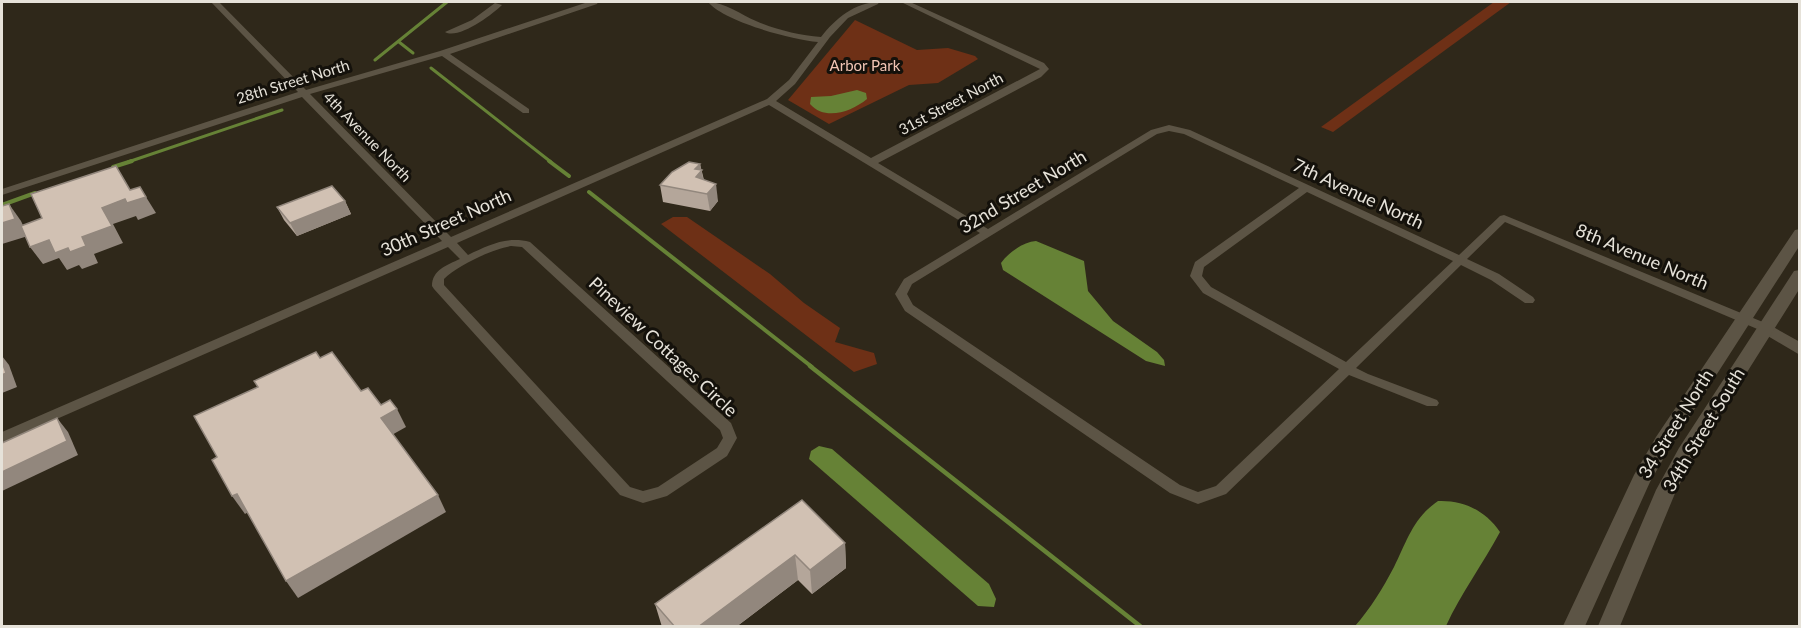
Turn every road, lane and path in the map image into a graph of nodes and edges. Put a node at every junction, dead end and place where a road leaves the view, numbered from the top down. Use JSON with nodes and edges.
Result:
{"nodes":[{"id":1,"x":215,"y":2,"type":"edge"},
{"id":2,"x":508,"y":2,"type":"edge"},
{"id":3,"x":594,"y":2,"type":"edge"},
{"id":4,"x":712,"y":2,"type":"edge"},
{"id":5,"x":875,"y":2,"type":"edge"},
{"id":6,"x":905,"y":2,"type":"edge"},
{"id":7,"x":499,"y":3,"type":"edge"},
{"id":8,"x":449,"y":32,"type":"dead end"},
{"id":9,"x":823,"y":40,"type":"junction"},
{"id":10,"x":443,"y":53,"type":"junction"},
{"id":11,"x":304,"y":93,"type":"junction"},
{"id":12,"x":770,"y":101,"type":"junction"},
{"id":13,"x":526,"y":111,"type":"dead end"},
{"id":14,"x":1169,"y":128,"type":"joint"},
{"id":15,"x":870,"y":163,"type":"junction"},
{"id":16,"x":1306,"y":188,"type":"junction"},
{"id":17,"x":2,"y":192,"type":"edge"},
{"id":18,"x":987,"y":233,"type":"junction"},
{"id":19,"x":1800,"y":233,"type":"edge"},
{"id":20,"x":448,"y":241,"type":"junction"},
{"id":21,"x":467,"y":260,"type":"junction"},
{"id":22,"x":1460,"y":260,"type":"junction"},
{"id":23,"x":1800,"y":275,"type":"edge"},
{"id":24,"x":1528,"y":300,"type":"dead end"},
{"id":25,"x":1744,"y":319,"type":"junction"},
{"id":26,"x":1766,"y":328,"type":"junction"},
{"id":27,"x":1800,"y":338,"type":"edge"},
{"id":28,"x":1800,"y":350,"type":"edge"},
{"id":29,"x":1346,"y":368,"type":"junction"},
{"id":30,"x":1432,"y":403,"type":"dead end"},
{"id":31,"x":2,"y":438,"type":"edge"},
{"id":32,"x":1575,"y":627,"type":"edge"},
{"id":33,"x":1610,"y":627,"type":"edge"}],
"edges":[{"from":1,"to":11,"type":"street","name":"4th Avenue North"},
{"from":2,"to":7,"type":"street"},
{"from":3,"to":10,"type":"street","name":"28th Street North"},
{"from":4,"to":9,"type":"street"},
{"from":5,"to":9,"type":"street","name":"30th Street North"},
{"from":6,"to":15,"type":"street","name":"31st Street North"},
{"from":7,"to":8,"type":"street"},
{"from":9,"to":12,"type":"street","name":"30th Street North"},
{"from":10,"to":11,"type":"street","name":"28th Street North"},
{"from":10,"to":13,"type":"street"},
{"from":11,"to":17,"type":"street","name":"28th Street North"},
{"from":11,"to":20,"type":"street","name":"4th Avenue North"},
{"from":12,"to":15,"type":"street"},
{"from":12,"to":20,"type":"street","name":"30th Street North"},
{"from":14,"to":16,"type":"street","name":"7th Avenue North"},
{"from":14,"to":18,"type":"street","name":"32nd Street North"},
{"from":15,"to":18,"type":"street"},
{"from":16,"to":22,"type":"street","name":"7th Avenue North"},
{"from":16,"to":29,"type":"street"},
{"from":18,"to":29,"type":"street","name":"32nd Street North"},
{"from":19,"to":25,"type":"main road","name":"34 Street North"},
{"from":20,"to":21,"type":"street"},
{"from":20,"to":31,"type":"street","name":"30th Street North"},
{"from":21,"to":21,"type":"street","name":"Pineview Cottages Circle"},
{"from":22,"to":24,"type":"street","name":"7th Avenue North"},
{"from":22,"to":25,"type":"street","name":"8th Avenue North"},
{"from":22,"to":29,"type":"street"},
{"from":23,"to":26,"type":"main road","name":"34th Street South"},
{"from":25,"to":26,"type":"street","name":"8th Avenue North"},
{"from":25,"to":32,"type":"main road","name":"34 Street North"},
{"from":26,"to":27,"type":"street"},
{"from":26,"to":28,"type":"street"},
{"from":26,"to":33,"type":"main road","name":"34th Street South"},
{"from":29,"to":30,"type":"street"}]}
